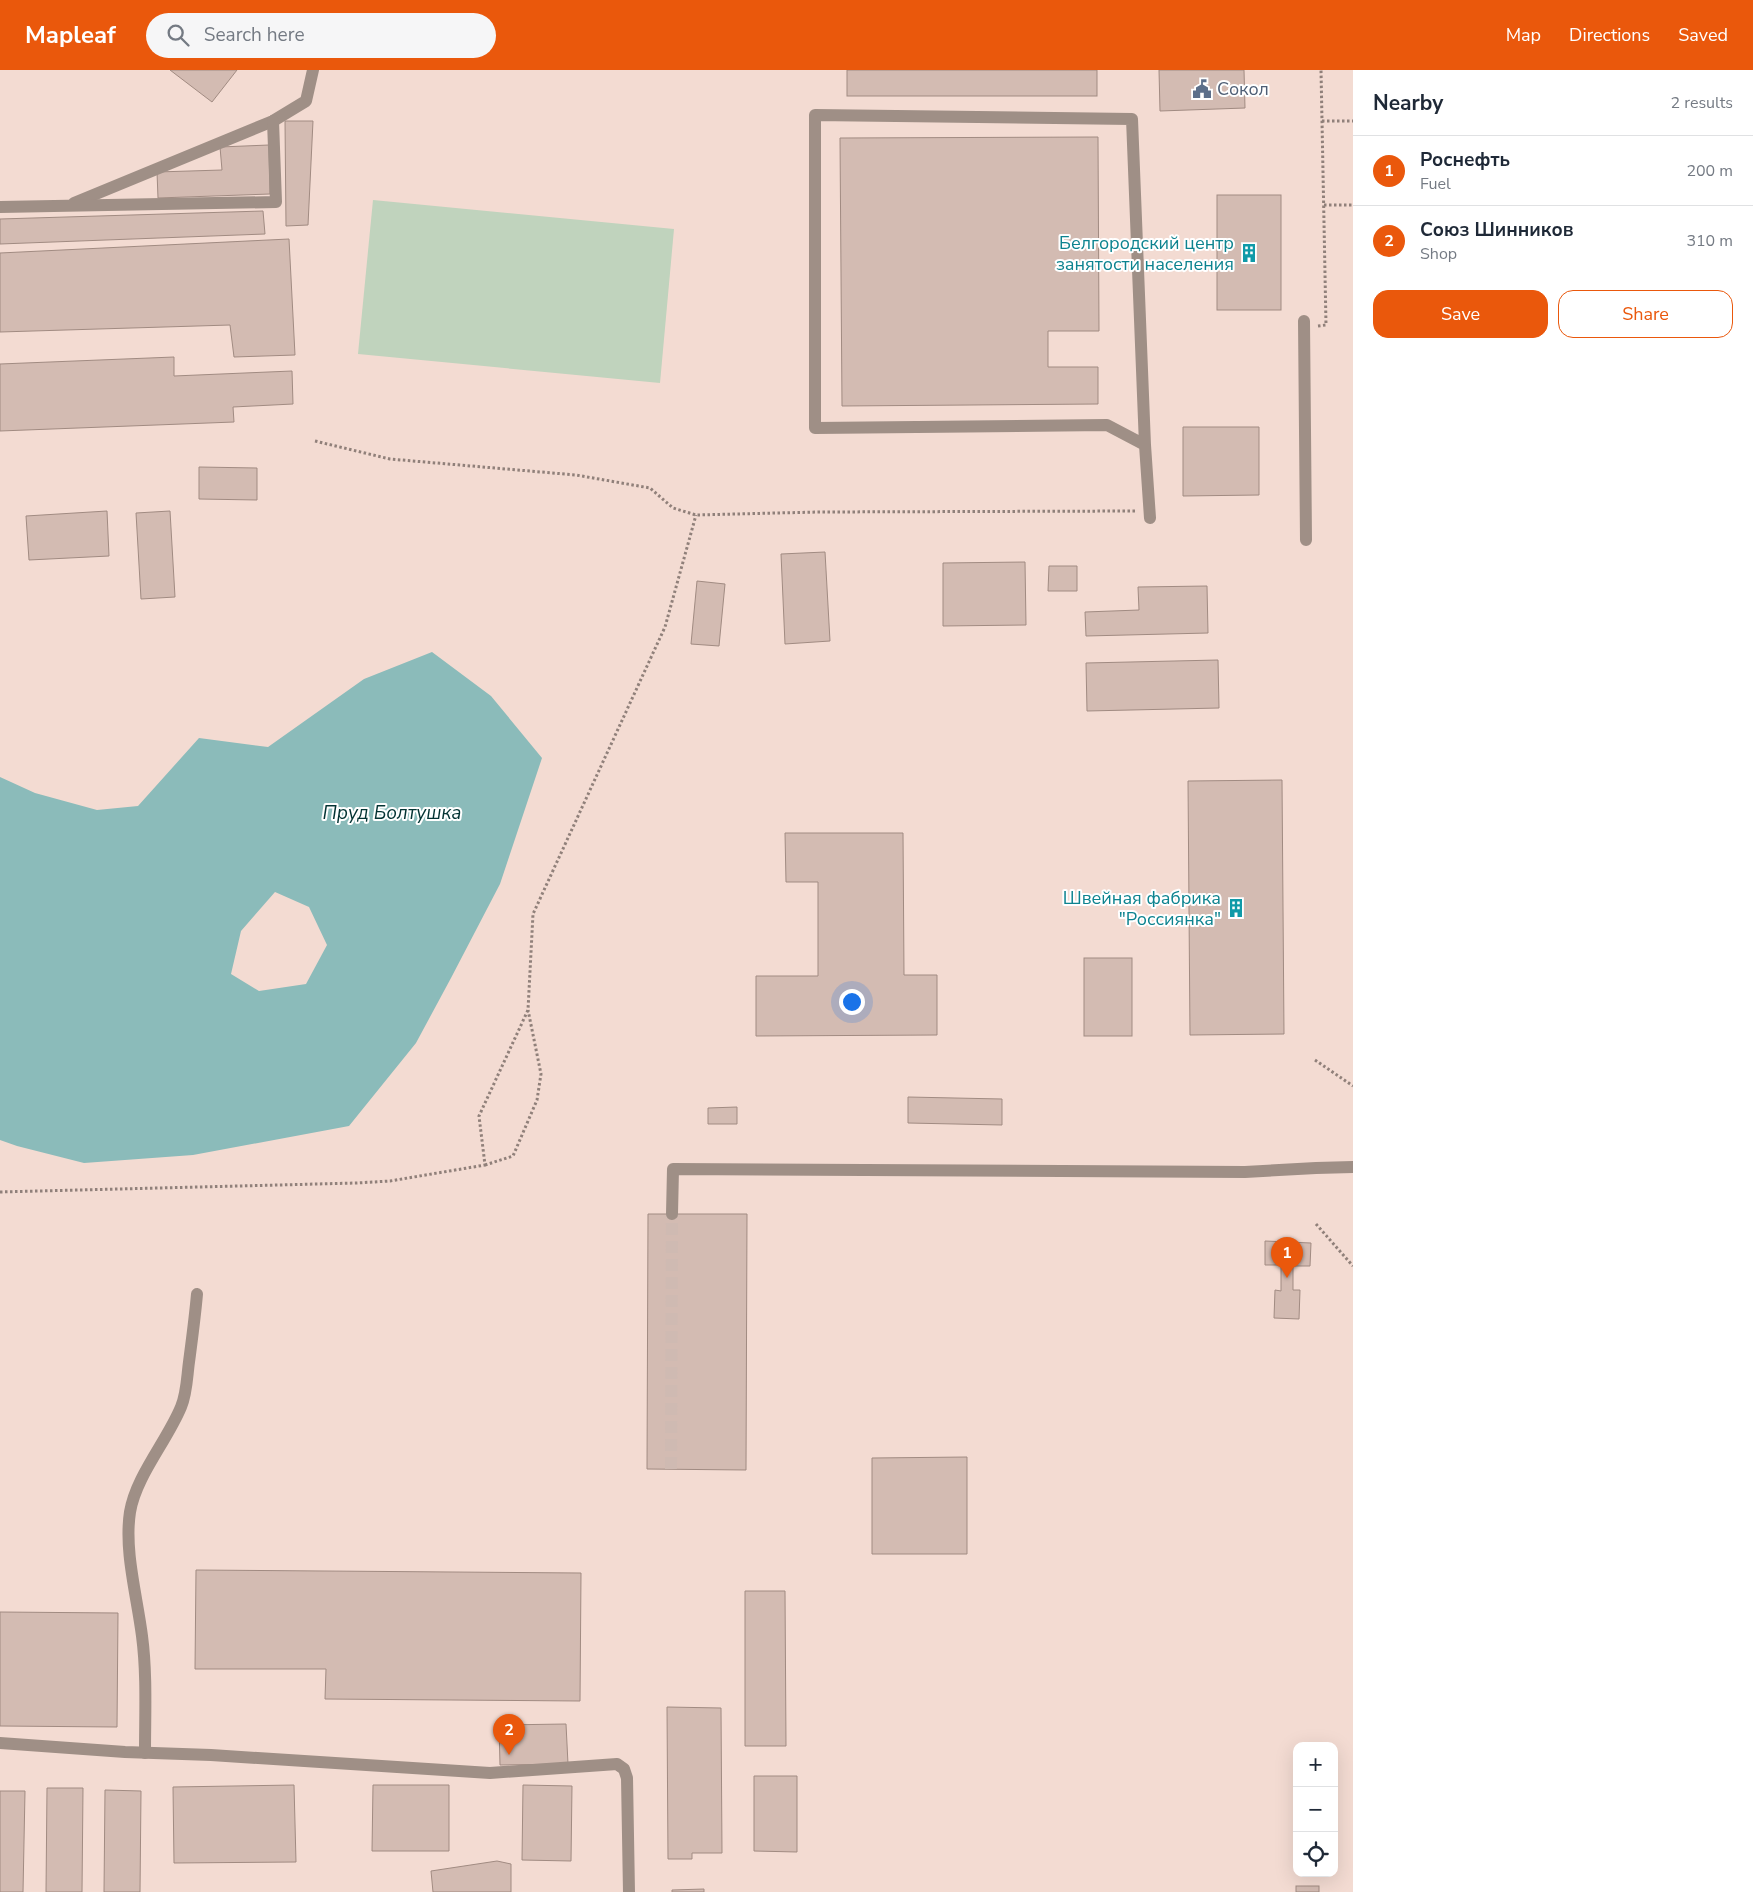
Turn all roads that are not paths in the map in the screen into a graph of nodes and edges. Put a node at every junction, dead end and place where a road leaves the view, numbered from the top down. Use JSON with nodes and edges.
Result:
{"nodes":[{"id":1,"x":313,"y":70,"type":"edge"},
{"id":2,"x":273,"y":121,"type":"junction"},
{"id":3,"x":67,"y":206,"type":"junction"},
{"id":4,"x":0,"y":207,"type":"edge"},
{"id":5,"x":1304,"y":324,"type":"road end"},
{"id":6,"x":1145,"y":445,"type":"junction"},
{"id":7,"x":1150,"y":514,"type":"road end"},
{"id":8,"x":1306,"y":540,"type":"dead end"},
{"id":9,"x":1353,"y":1167,"type":"edge"},
{"id":10,"x":672,"y":1214,"type":"tunnel mouth"},
{"id":11,"x":197,"y":1294,"type":"dead end"},
{"id":12,"x":0,"y":1743,"type":"edge"},
{"id":13,"x":145,"y":1753,"type":"junction"},
{"id":14,"x":629,"y":1892,"type":"edge"}],
"edges":[{"from":1,"to":2,"type":"street"},
{"from":2,"to":3,"type":"street"},
{"from":2,"to":3,"type":"street"},
{"from":3,"to":4,"type":"street"},
{"from":5,"to":8,"type":"street"},
{"from":6,"to":6,"type":"street"},
{"from":6,"to":7,"type":"street"},
{"from":9,"to":10,"type":"street"},
{"from":11,"to":13,"type":"street"},
{"from":12,"to":13,"type":"street"},
{"from":13,"to":14,"type":"street"}]}
